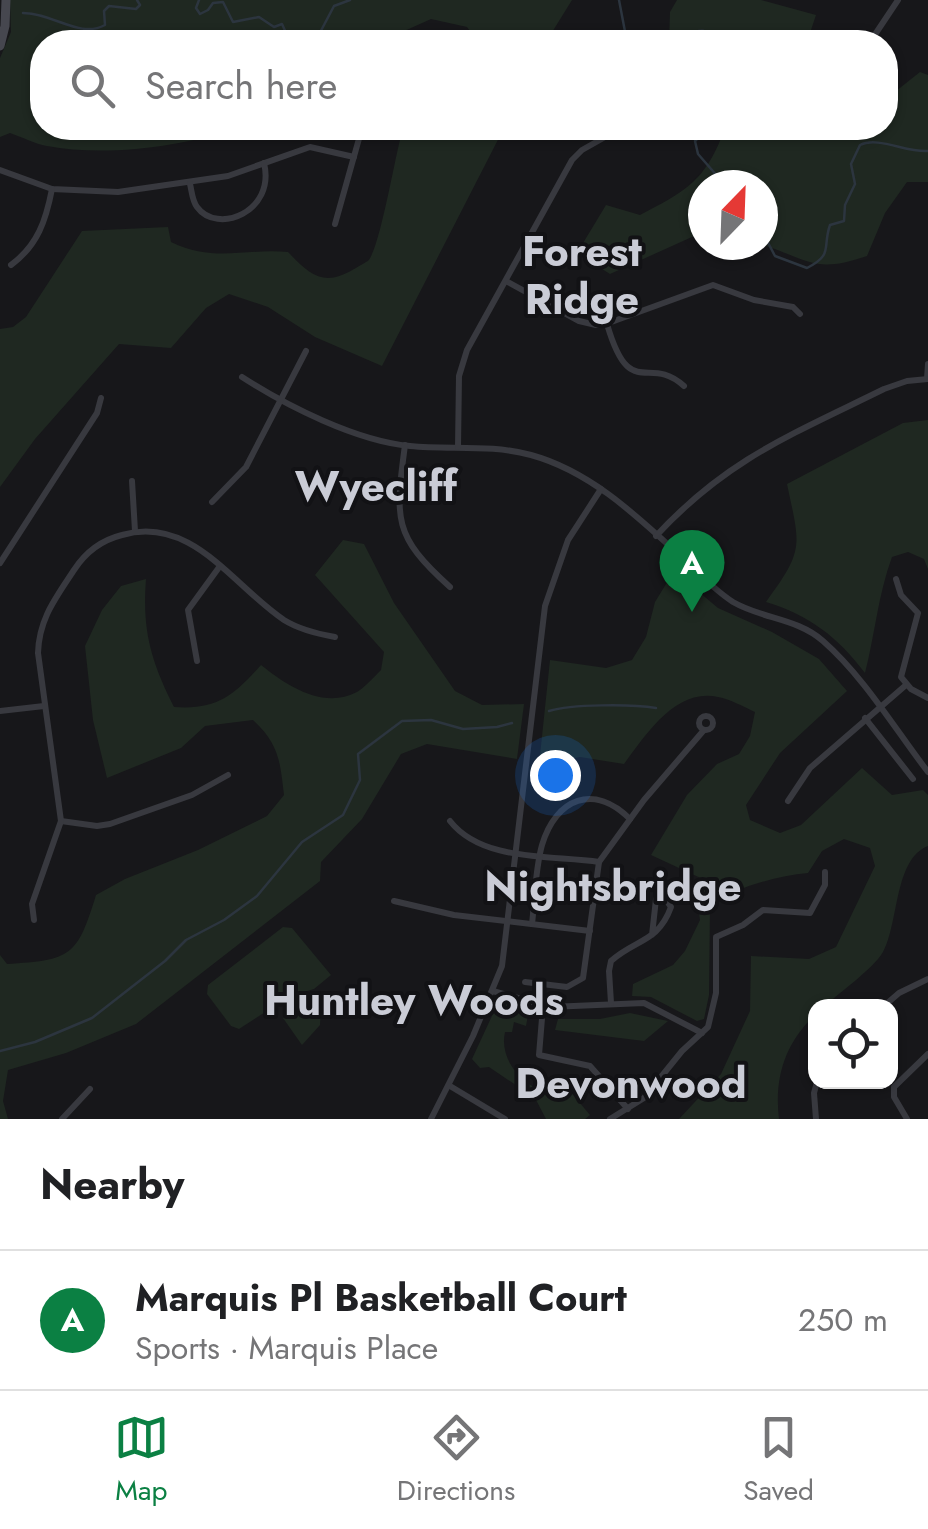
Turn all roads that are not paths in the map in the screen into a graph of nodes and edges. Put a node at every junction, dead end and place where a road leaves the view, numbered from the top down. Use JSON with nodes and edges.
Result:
{"nodes":[{"id":1,"x":6,"y":0,"type":"edge"},
{"id":2,"x":898,"y":0,"type":"edge"},
{"id":3,"x":878,"y":30,"type":"edge"},
{"id":4,"x":0,"y":46,"type":"edge"},
{"id":5,"x":359,"y":140,"type":"edge"},
{"id":6,"x":600,"y":140,"type":"edge"},
{"id":7,"x":354,"y":158,"type":"junction"},
{"id":8,"x":264,"y":163,"type":"junction"},
{"id":9,"x":0,"y":170,"type":"edge"},
{"id":10,"x":190,"y":184,"type":"junction"},
{"id":11,"x":52,"y":189,"type":"junction"},
{"id":12,"x":335,"y":224,"type":"dead end"},
{"id":13,"x":11,"y":265,"type":"dead end"},
{"id":14,"x":506,"y":281,"type":"junction"},
{"id":15,"x":800,"y":314,"type":"dead end"},
{"id":16,"x":607,"y":324,"type":"junction"},
{"id":17,"x":306,"y":351,"type":"dead end"},
{"id":18,"x":928,"y":364,"type":"edge"},
{"id":19,"x":242,"y":376,"type":"dead end"},
{"id":20,"x":928,"y":379,"type":"edge"},
{"id":21,"x":684,"y":386,"type":"dead end"},
{"id":22,"x":100,"y":398,"type":"dead end"},
{"id":23,"x":282,"y":399,"type":"junction"},
{"id":24,"x":404,"y":446,"type":"junction"},
{"id":25,"x":458,"y":447,"type":"junction"},
{"id":26,"x":132,"y":481,"type":"dead end"},
{"id":27,"x":600,"y":489,"type":"junction"},
{"id":28,"x":212,"y":502,"type":"dead end"},
{"id":29,"x":135,"y":531,"type":"junction"},
{"id":30,"x":656,"y":536,"type":"junction"},
{"id":31,"x":0,"y":562,"type":"edge"},
{"id":32,"x":220,"y":566,"type":"junction"},
{"id":33,"x":896,"y":579,"type":"dead end"},
{"id":34,"x":450,"y":587,"type":"dead end"},
{"id":35,"x":335,"y":638,"type":"dead end"},
{"id":36,"x":198,"y":661,"type":"dead end"},
{"id":37,"x":906,"y":684,"type":"junction"},
{"id":38,"x":928,"y":698,"type":"edge"},
{"id":39,"x":44,"y":706,"type":"junction"},
{"id":40,"x":878,"y":708,"type":"junction"},
{"id":41,"x":0,"y":711,"type":"edge"},
{"id":42,"x":865,"y":718,"type":"junction"},
{"id":43,"x":704,"y":730,"type":"dead end"},
{"id":44,"x":928,"y":772,"type":"edge"},
{"id":45,"x":228,"y":774,"type":"dead end"},
{"id":46,"x":913,"y":779,"type":"dead end"},
{"id":47,"x":788,"y":801,"type":"dead end"},
{"id":48,"x":630,"y":819,"type":"junction"},
{"id":49,"x":61,"y":821,"type":"junction"},
{"id":50,"x":450,"y":821,"type":"dead end"},
{"id":51,"x":516,"y":852,"type":"junction"},
{"id":52,"x":540,"y":855,"type":"junction"},
{"id":53,"x":599,"y":862,"type":"junction"},
{"id":54,"x":825,"y":872,"type":"dead end"},
{"id":55,"x":394,"y":902,"type":"dead end"},
{"id":56,"x":34,"y":920,"type":"dead end"},
{"id":57,"x":509,"y":921,"type":"junction"},
{"id":58,"x":532,"y":924,"type":"junction"},
{"id":59,"x":590,"y":931,"type":"junction"},
{"id":60,"x":652,"y":935,"type":"junction"},
{"id":61,"x":928,"y":979,"type":"edge"},
{"id":62,"x":525,"y":982,"type":"dead end"},
{"id":63,"x":493,"y":992,"type":"junction"},
{"id":64,"x":892,"y":999,"type":"edge"},
{"id":65,"x":611,"y":1003,"type":"junction"},
{"id":66,"x":543,"y":1006,"type":"junction"},
{"id":67,"x":702,"y":1034,"type":"junction"},
{"id":68,"x":928,"y":1054,"type":"edge"},
{"id":69,"x":450,"y":1086,"type":"junction"},
{"id":70,"x":90,"y":1088,"type":"dead end"},
{"id":71,"x":815,"y":1089,"type":"edge"},
{"id":72,"x":628,"y":1109,"type":"junction"},
{"id":73,"x":62,"y":1119,"type":"edge"},
{"id":74,"x":431,"y":1119,"type":"edge"},
{"id":75,"x":504,"y":1119,"type":"edge"},
{"id":76,"x":610,"y":1119,"type":"edge"},
{"id":77,"x":816,"y":1119,"type":"edge"},
{"id":78,"x":907,"y":1119,"type":"edge"}],
"edges":[{"from":1,"to":4,"type":"street"},
{"from":2,"to":3,"type":"street"},
{"from":5,"to":7,"type":"street"},
{"from":6,"to":14,"type":"street"},
{"from":7,"to":8,"type":"street"},
{"from":7,"to":12,"type":"street"},
{"from":8,"to":10,"type":"street"},
{"from":8,"to":10,"type":"street"},
{"from":9,"to":11,"type":"street"},
{"from":10,"to":11,"type":"street"},
{"from":11,"to":13,"type":"street"},
{"from":14,"to":16,"type":"street"},
{"from":14,"to":25,"type":"street"},
{"from":15,"to":16,"type":"street"},
{"from":16,"to":21,"type":"street"},
{"from":17,"to":23,"type":"street"},
{"from":18,"to":20,"type":"street"},
{"from":19,"to":23,"type":"street"},
{"from":20,"to":30,"type":"street"},
{"from":22,"to":31,"type":"street"},
{"from":23,"to":24,"type":"street"},
{"from":23,"to":28,"type":"street"},
{"from":24,"to":25,"type":"street"},
{"from":24,"to":34,"type":"street"},
{"from":25,"to":27,"type":"street"},
{"from":26,"to":29,"type":"street"},
{"from":27,"to":30,"type":"street"},
{"from":27,"to":51,"type":"street"},
{"from":29,"to":32,"type":"street"},
{"from":29,"to":39,"type":"street"},
{"from":30,"to":40,"type":"street"},
{"from":32,"to":35,"type":"street"},
{"from":32,"to":36,"type":"street"},
{"from":33,"to":37,"type":"street"},
{"from":37,"to":38,"type":"street"},
{"from":37,"to":40,"type":"street"},
{"from":39,"to":41,"type":"street"},
{"from":39,"to":49,"type":"street"},
{"from":40,"to":42,"type":"street"},
{"from":40,"to":44,"type":"street"},
{"from":42,"to":46,"type":"street"},
{"from":42,"to":47,"type":"street"},
{"from":43,"to":48,"type":"street"},
{"from":45,"to":49,"type":"street"},
{"from":48,"to":52,"type":"street"},
{"from":48,"to":53,"type":"street"},
{"from":49,"to":56,"type":"street"},
{"from":50,"to":51,"type":"street"},
{"from":51,"to":52,"type":"street"},
{"from":51,"to":57,"type":"street"},
{"from":52,"to":53,"type":"street"},
{"from":52,"to":58,"type":"street"},
{"from":53,"to":59,"type":"street"},
{"from":54,"to":67,"type":"street"},
{"from":55,"to":57,"type":"street"},
{"from":57,"to":58,"type":"street"},
{"from":57,"to":63,"type":"street"},
{"from":58,"to":59,"type":"street"},
{"from":59,"to":62,"type":"street"},
{"from":60,"to":60,"type":"street"},
{"from":60,"to":65,"type":"street"},
{"from":61,"to":64,"type":"street"},
{"from":63,"to":66,"type":"street"},
{"from":63,"to":69,"type":"street"},
{"from":65,"to":66,"type":"street"},
{"from":65,"to":67,"type":"street"},
{"from":66,"to":72,"type":"street"},
{"from":67,"to":72,"type":"street"},
{"from":68,"to":78,"type":"street"},
{"from":69,"to":74,"type":"street"},
{"from":69,"to":75,"type":"street"},
{"from":70,"to":73,"type":"street"},
{"from":71,"to":77,"type":"street"},
{"from":72,"to":76,"type":"street"}]}
